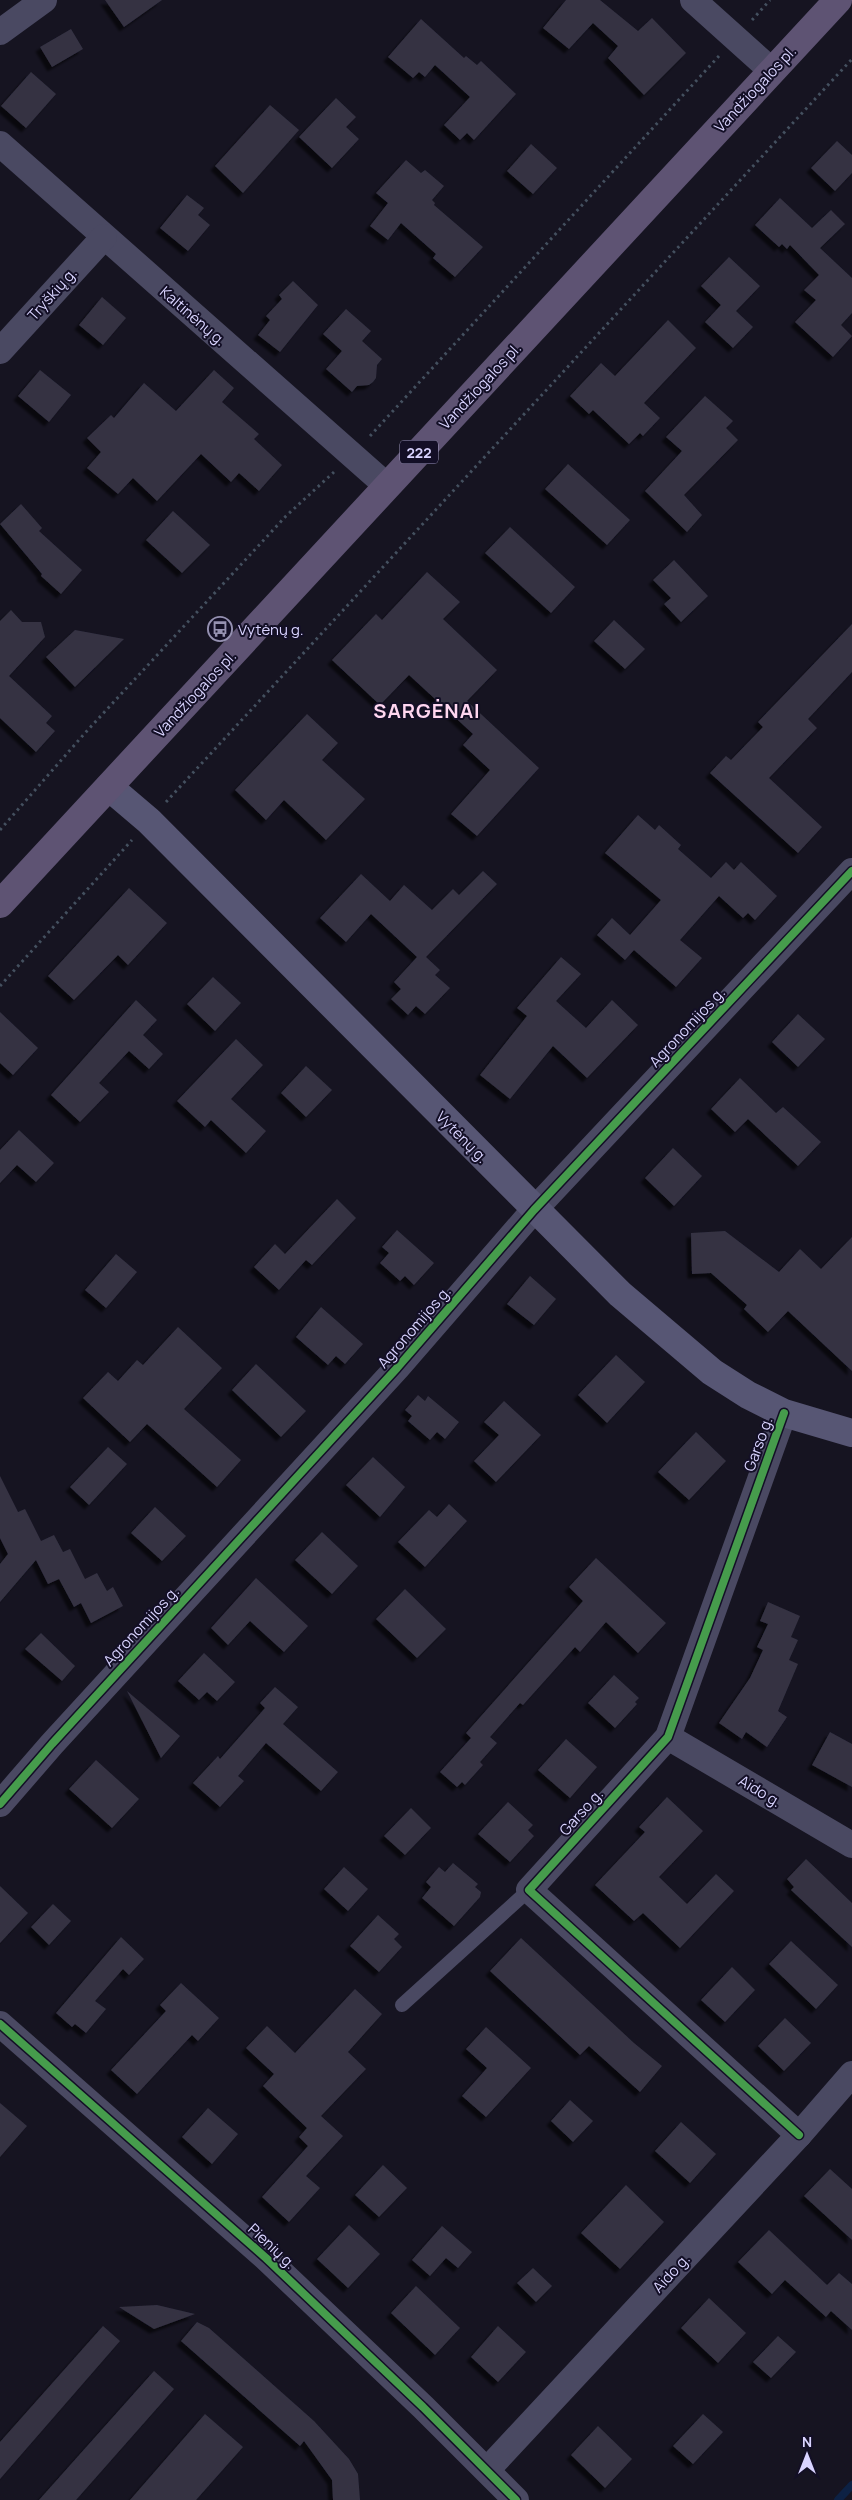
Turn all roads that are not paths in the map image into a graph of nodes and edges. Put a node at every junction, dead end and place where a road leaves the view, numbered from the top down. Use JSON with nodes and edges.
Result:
{"nodes":[{"id":1,"x":44,"y":0,"type":"edge"},
{"id":2,"x":692,"y":0,"type":"edge"},
{"id":3,"x":838,"y":0,"type":"edge"},
{"id":4,"x":0,"y":32,"type":"edge"},
{"id":5,"x":772,"y":71,"type":"junction"},
{"id":6,"x":0,"y":144,"type":"edge"},
{"id":7,"x":104,"y":237,"type":"junction"},
{"id":8,"x":0,"y":351,"type":"edge"},
{"id":9,"x":387,"y":486,"type":"junction"},
{"id":10,"x":109,"y":787,"type":"junction"},
{"id":11,"x":852,"y":871,"type":"edge"},
{"id":12,"x":0,"y":904,"type":"edge"},
{"id":13,"x":534,"y":1210,"type":"junction"},
{"id":14,"x":784,"y":1413,"type":"junction"},
{"id":15,"x":852,"y":1433,"type":"edge"},
{"id":16,"x":668,"y":1737,"type":"junction"},
{"id":17,"x":0,"y":1804,"type":"edge"},
{"id":18,"x":852,"y":1846,"type":"edge"},
{"id":19,"x":529,"y":1890,"type":"junction"},
{"id":20,"x":402,"y":2005,"type":"dead end"},
{"id":21,"x":0,"y":2024,"type":"edge"},
{"id":22,"x":852,"y":2074,"type":"edge"},
{"id":23,"x":799,"y":2135,"type":"junction"},
{"id":24,"x":487,"y":2470,"type":"junction"},
{"id":25,"x":516,"y":2500,"type":"edge"}],
"edges":[{"from":1,"to":4,"type":"street"},
{"from":2,"to":5,"type":"street"},
{"from":3,"to":5,"type":"main road","name":"Vandžiogalos pl.","number":"222"},
{"from":5,"to":9,"type":"main road","name":"Vandžiogalos pl.","number":"222"},
{"from":6,"to":7,"type":"street","name":"Kaltinėnų g."},
{"from":7,"to":8,"type":"street","name":"Tryškių g."},
{"from":7,"to":9,"type":"street","name":"Kaltinėnų g."},
{"from":9,"to":10,"type":"main road","name":"Vandžiogalos pl.","number":"222"},
{"from":10,"to":12,"type":"main road","name":"Vandžiogalos pl.","number":"222"},
{"from":10,"to":13,"type":"main road","name":"Vytėnų g."},
{"from":11,"to":13,"type":"street","name":"Agronomijos g."},
{"from":13,"to":14,"type":"main road","name":"Vytėnų g."},
{"from":13,"to":17,"type":"street","name":"Agronomijos g."},
{"from":14,"to":15,"type":"main road","name":"Vytėnų g."},
{"from":14,"to":16,"type":"street","name":"Garso g."},
{"from":16,"to":18,"type":"street","name":"Aido g."},
{"from":16,"to":19,"type":"street","name":"Garso g."},
{"from":19,"to":20,"type":"lane"},
{"from":19,"to":23,"type":"street"},
{"from":21,"to":24,"type":"street","name":"Pienių g."},
{"from":22,"to":23,"type":"street","name":"Aido g."},
{"from":23,"to":24,"type":"street","name":"Aido g."},
{"from":24,"to":25,"type":"street","name":"Pienių g."}]}
